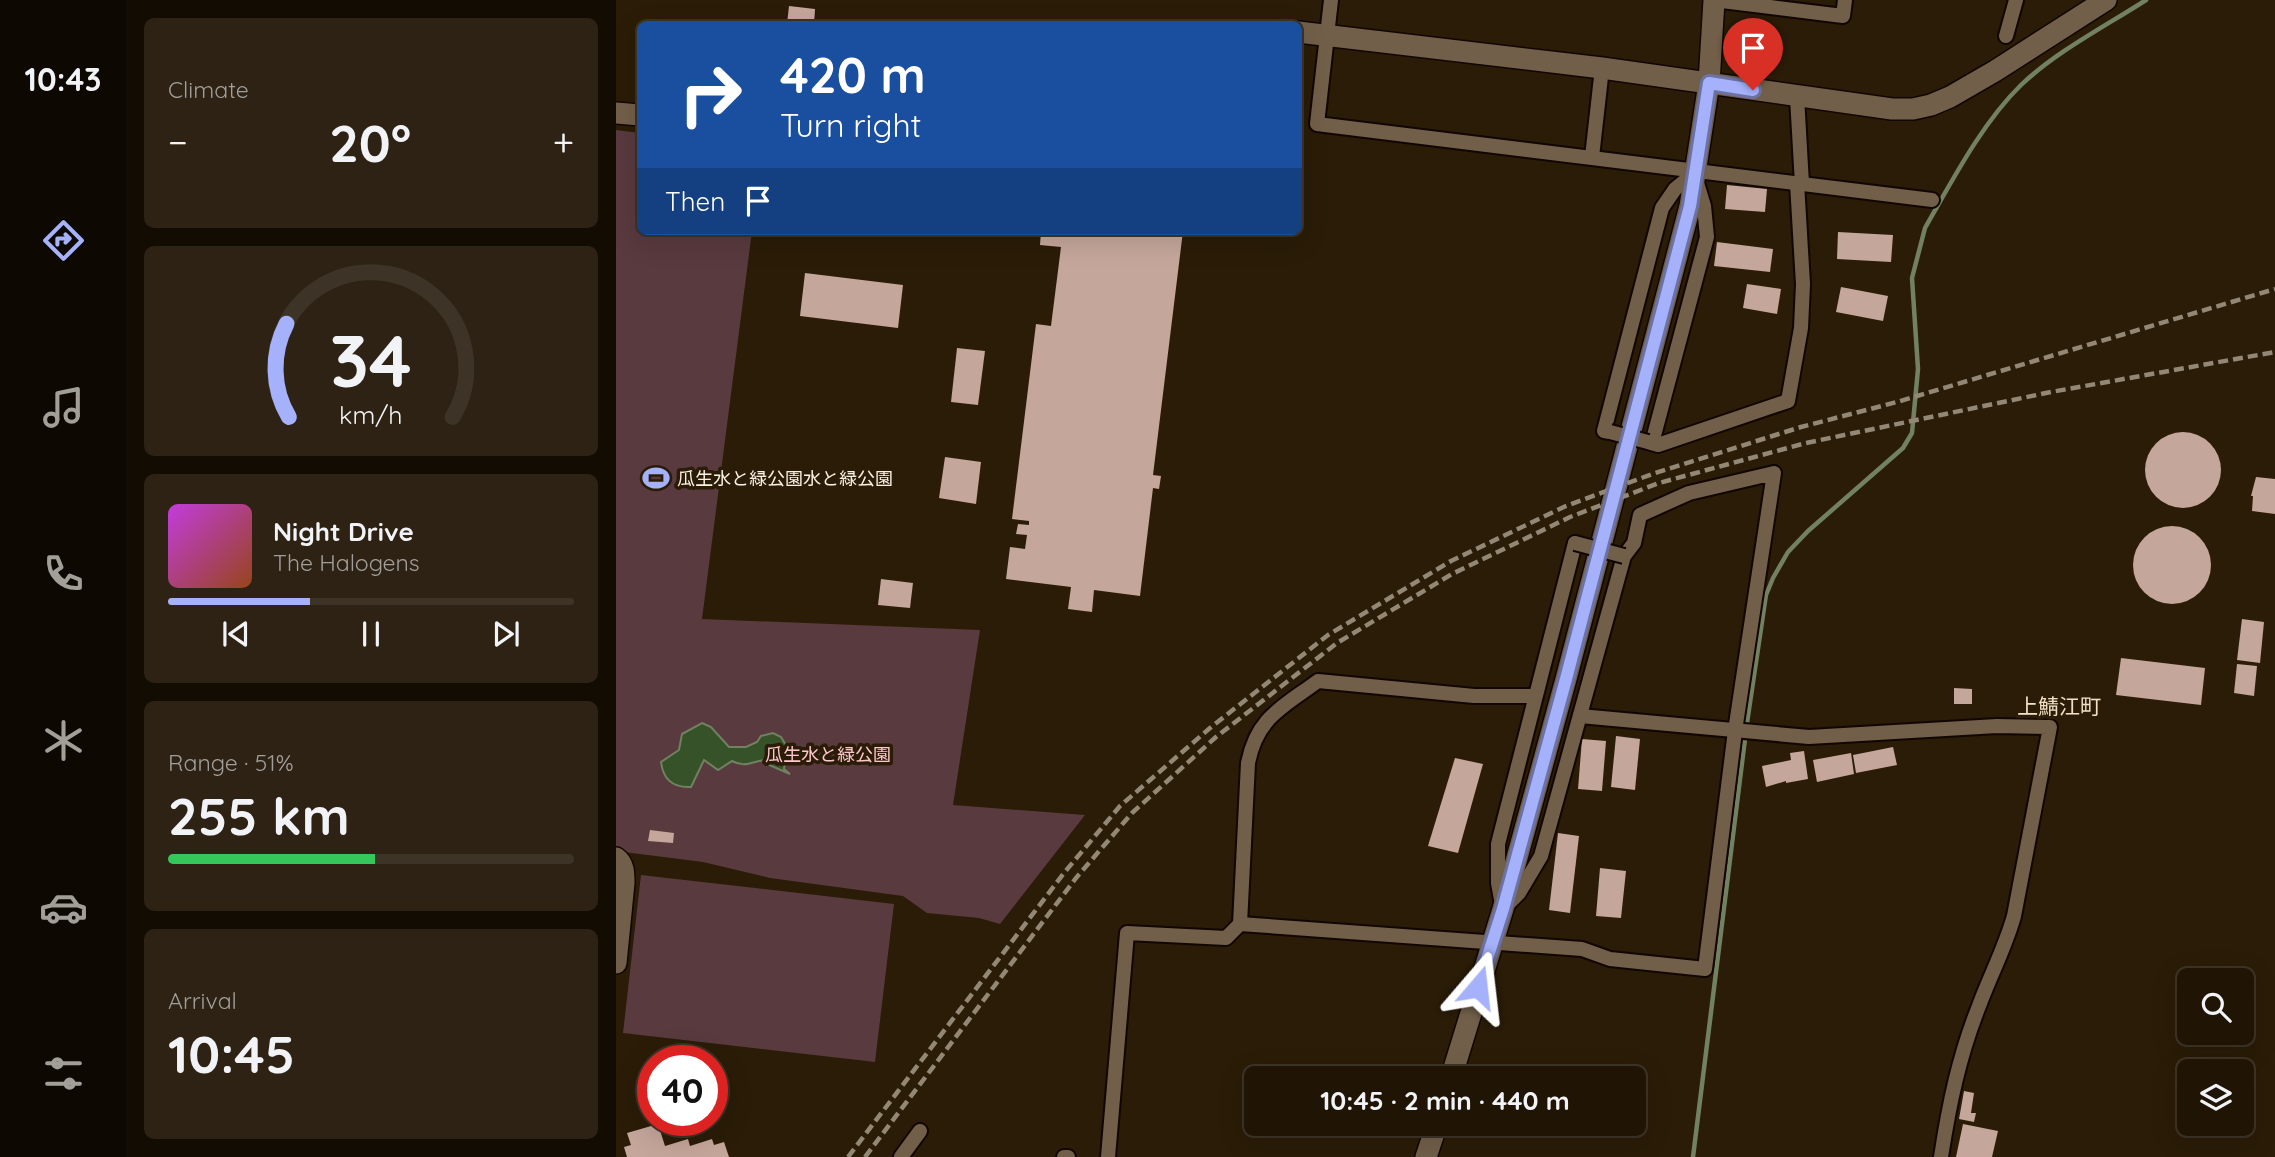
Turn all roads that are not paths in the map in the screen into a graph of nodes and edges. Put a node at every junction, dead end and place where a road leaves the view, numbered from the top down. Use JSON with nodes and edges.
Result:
{"nodes":[{"id":1,"x":1331,"y":0,"type":"edge"},
{"id":2,"x":1714,"y":0,"type":"edge"},
{"id":3,"x":1845,"y":0,"type":"edge"},
{"id":4,"x":2016,"y":0,"type":"edge"},
{"id":5,"x":2106,"y":0,"type":"edge"},
{"id":6,"x":1302,"y":32,"type":"edge"},
{"id":7,"x":1327,"y":34,"type":"junction"},
{"id":8,"x":2006,"y":36,"type":"dead end"},
{"id":9,"x":1602,"y":68,"type":"junction"},
{"id":10,"x":1709,"y":83,"type":"junction"},
{"id":11,"x":1797,"y":97,"type":"junction"},
{"id":12,"x":616,"y":113,"type":"edge"},
{"id":13,"x":637,"y":115,"type":"edge"},
{"id":14,"x":1592,"y":157,"type":"junction"},
{"id":15,"x":1696,"y":175,"type":"junction"},
{"id":16,"x":1799,"y":184,"type":"junction"},
{"id":17,"x":1932,"y":200,"type":"dead end"},
{"id":18,"x":1650,"y":443,"type":"junction"},
{"id":19,"x":1624,"y":556,"type":"junction"},
{"id":20,"x":1534,"y":696,"type":"junction"},
{"id":21,"x":1580,"y":716,"type":"junction"},
{"id":22,"x":1741,"y":732,"type":"junction"},
{"id":23,"x":616,"y":858,"type":"edge"},
{"id":24,"x":1503,"y":909,"type":"junction"},
{"id":25,"x":1240,"y":924,"type":"junction"},
{"id":26,"x":1492,"y":941,"type":"junction"},
{"id":27,"x":616,"y":963,"type":"edge"},
{"id":28,"x":1455,"y":1066,"type":"edge"},
{"id":29,"x":920,"y":1131,"type":"dead end"},
{"id":30,"x":1433,"y":1136,"type":"edge"},
{"id":31,"x":901,"y":1157,"type":"edge"},
{"id":32,"x":1108,"y":1157,"type":"edge"},
{"id":33,"x":1426,"y":1157,"type":"edge"},
{"id":34,"x":1941,"y":1157,"type":"edge"}],
"edges":[{"from":1,"to":7,"type":"street"},
{"from":2,"to":3,"type":"street"},
{"from":2,"to":10,"type":"street"},
{"from":4,"to":8,"type":"street"},
{"from":5,"to":11,"type":"street"},
{"from":6,"to":7,"type":"street"},
{"from":7,"to":9,"type":"street"},
{"from":7,"to":14,"type":"street"},
{"from":9,"to":10,"type":"street"},
{"from":9,"to":14,"type":"street"},
{"from":10,"to":11,"type":"street"},
{"from":10,"to":15,"type":"street"},
{"from":11,"to":16,"type":"street"},
{"from":12,"to":13,"type":"street"},
{"from":14,"to":15,"type":"street"},
{"from":15,"to":16,"type":"street"},
{"from":15,"to":18,"type":"street"},
{"from":15,"to":18,"type":"street","bridge":true},
{"from":15,"to":24,"type":"street"},
{"from":16,"to":17,"type":"street"},
{"from":16,"to":18,"type":"street"},
{"from":19,"to":20,"type":"street","bridge":true},
{"from":19,"to":21,"type":"street"},
{"from":19,"to":22,"type":"street"},
{"from":20,"to":24,"type":"street"},
{"from":20,"to":25,"type":"street"},
{"from":21,"to":22,"type":"street"},
{"from":21,"to":24,"type":"street"},
{"from":22,"to":26,"type":"street"},
{"from":22,"to":34,"type":"street"},
{"from":23,"to":27,"type":"street"},
{"from":24,"to":26,"type":"street"},
{"from":25,"to":26,"type":"street"},
{"from":25,"to":32,"type":"street"},
{"from":26,"to":28,"type":"street"},
{"from":29,"to":31,"type":"street"},
{"from":30,"to":33,"type":"street"}]}
